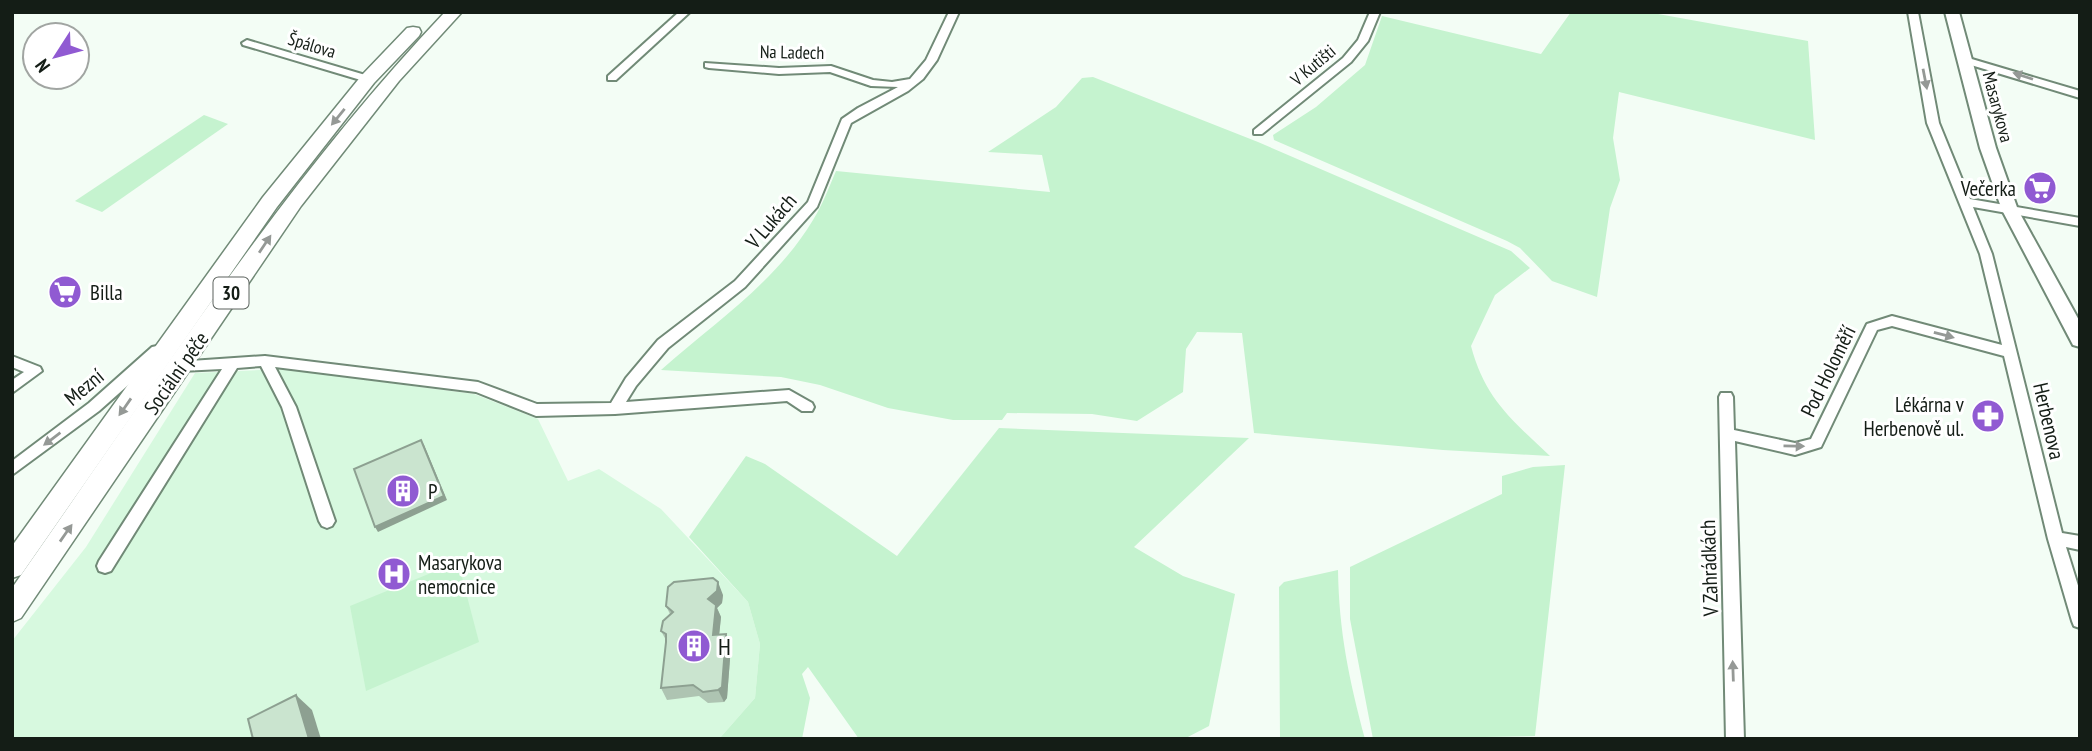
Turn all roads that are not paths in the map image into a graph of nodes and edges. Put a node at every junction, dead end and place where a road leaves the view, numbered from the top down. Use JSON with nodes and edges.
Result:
{"nodes":[{"id":1,"x":433,"y":12,"type":"edge"},
{"id":2,"x":454,"y":12,"type":"edge"},
{"id":3,"x":685,"y":12,"type":"edge"},
{"id":4,"x":954,"y":12,"type":"edge"},
{"id":5,"x":1375,"y":12,"type":"edge"},
{"id":6,"x":1913,"y":12,"type":"edge"},
{"id":7,"x":1952,"y":12,"type":"edge"},
{"id":8,"x":247,"y":43,"type":"dead end"},
{"id":9,"x":1965,"y":60,"type":"junction"},
{"id":10,"x":709,"y":65,"type":"dead end"},
{"id":11,"x":612,"y":78,"type":"dead end"},
{"id":12,"x":368,"y":79,"type":"junction"},
{"id":13,"x":915,"y":81,"type":"junction"},
{"id":14,"x":2080,"y":95,"type":"edge"},
{"id":15,"x":1258,"y":132,"type":"dead end"},
{"id":16,"x":1965,"y":202,"type":"junction"},
{"id":17,"x":2010,"y":210,"type":"junction"},
{"id":18,"x":2078,"y":220,"type":"edge"},
{"id":19,"x":179,"y":332,"type":"junction"},
{"id":20,"x":2080,"y":340,"type":"edge"},
{"id":21,"x":2012,"y":353,"type":"junction"},
{"id":22,"x":12,"y":361,"type":"edge"},
{"id":23,"x":265,"y":361,"type":"junction"},
{"id":24,"x":233,"y":363,"type":"junction"},
{"id":25,"x":181,"y":366,"type":"junction"},
{"id":26,"x":12,"y":388,"type":"edge"},
{"id":27,"x":1726,"y":397,"type":"dead end"},
{"id":28,"x":807,"y":407,"type":"dead end"},
{"id":29,"x":615,"y":408,"type":"junction"},
{"id":30,"x":1727,"y":434,"type":"junction"},
{"id":31,"x":12,"y":469,"type":"edge"},
{"id":32,"x":327,"y":521,"type":"dead end"},
{"id":33,"x":2056,"y":539,"type":"junction"},
{"id":34,"x":2080,"y":543,"type":"edge"},
{"id":35,"x":105,"y":566,"type":"dead end"},
{"id":36,"x":12,"y":567,"type":"edge"},
{"id":37,"x":17,"y":596,"type":"edge"},
{"id":38,"x":2080,"y":621,"type":"edge"},
{"id":39,"x":1735,"y":739,"type":"edge"}],
"edges":[{"from":1,"to":12,"type":"main road","name":"Sociální péče","number":"30"},
{"from":25,"to":2,"type":"main road","name":"Sociální péče","number":"30","one_way":true},
{"from":3,"to":11,"type":"street"},
{"from":4,"to":13,"type":"street","name":"V Lukách"},
{"from":5,"to":15,"type":"street","name":"V Kutišti"},
{"from":6,"to":16,"type":"street","one_way":true},
{"from":7,"to":9,"type":"street","name":"Masarykova"},
{"from":8,"to":12,"type":"street","name":"Špálova"},
{"from":14,"to":9,"type":"street","one_way":true},
{"from":9,"to":17,"type":"street","name":"Masarykova"},
{"from":10,"to":13,"type":"street","name":"Na Ladech"},
{"from":12,"to":19,"type":"main road","name":"Sociální péče","number":"30","one_way":true},
{"from":13,"to":29,"type":"street","name":"V Lukách"},
{"from":16,"to":17,"type":"street"},
{"from":16,"to":21,"type":"street"},
{"from":17,"to":18,"type":"street"},
{"from":17,"to":20,"type":"street","name":"Masarykova"},
{"from":19,"to":31,"type":"street","name":"Mezní","one_way":true},
{"from":19,"to":36,"type":"main road","name":"Sociální péče","number":"30","one_way":true},
{"from":30,"to":21,"type":"street","name":"Pod Holoměří","one_way":true},
{"from":21,"to":33,"type":"street","name":"Herbenova"},
{"from":22,"to":26,"type":"street"},
{"from":23,"to":24,"type":"street"},
{"from":23,"to":29,"type":"street"},
{"from":23,"to":32,"type":"street"},
{"from":24,"to":25,"type":"street"},
{"from":24,"to":35,"type":"street"},
{"from":37,"to":25,"type":"main road","name":"Sociální péče","number":"30","one_way":true},
{"from":27,"to":30,"type":"street","name":"V Zahrádkách"},
{"from":28,"to":29,"type":"street"},
{"from":39,"to":30,"type":"street","name":"V Zahrádkách","one_way":true},
{"from":33,"to":34,"type":"street"},
{"from":33,"to":38,"type":"street","name":"Herbenova"}]}
